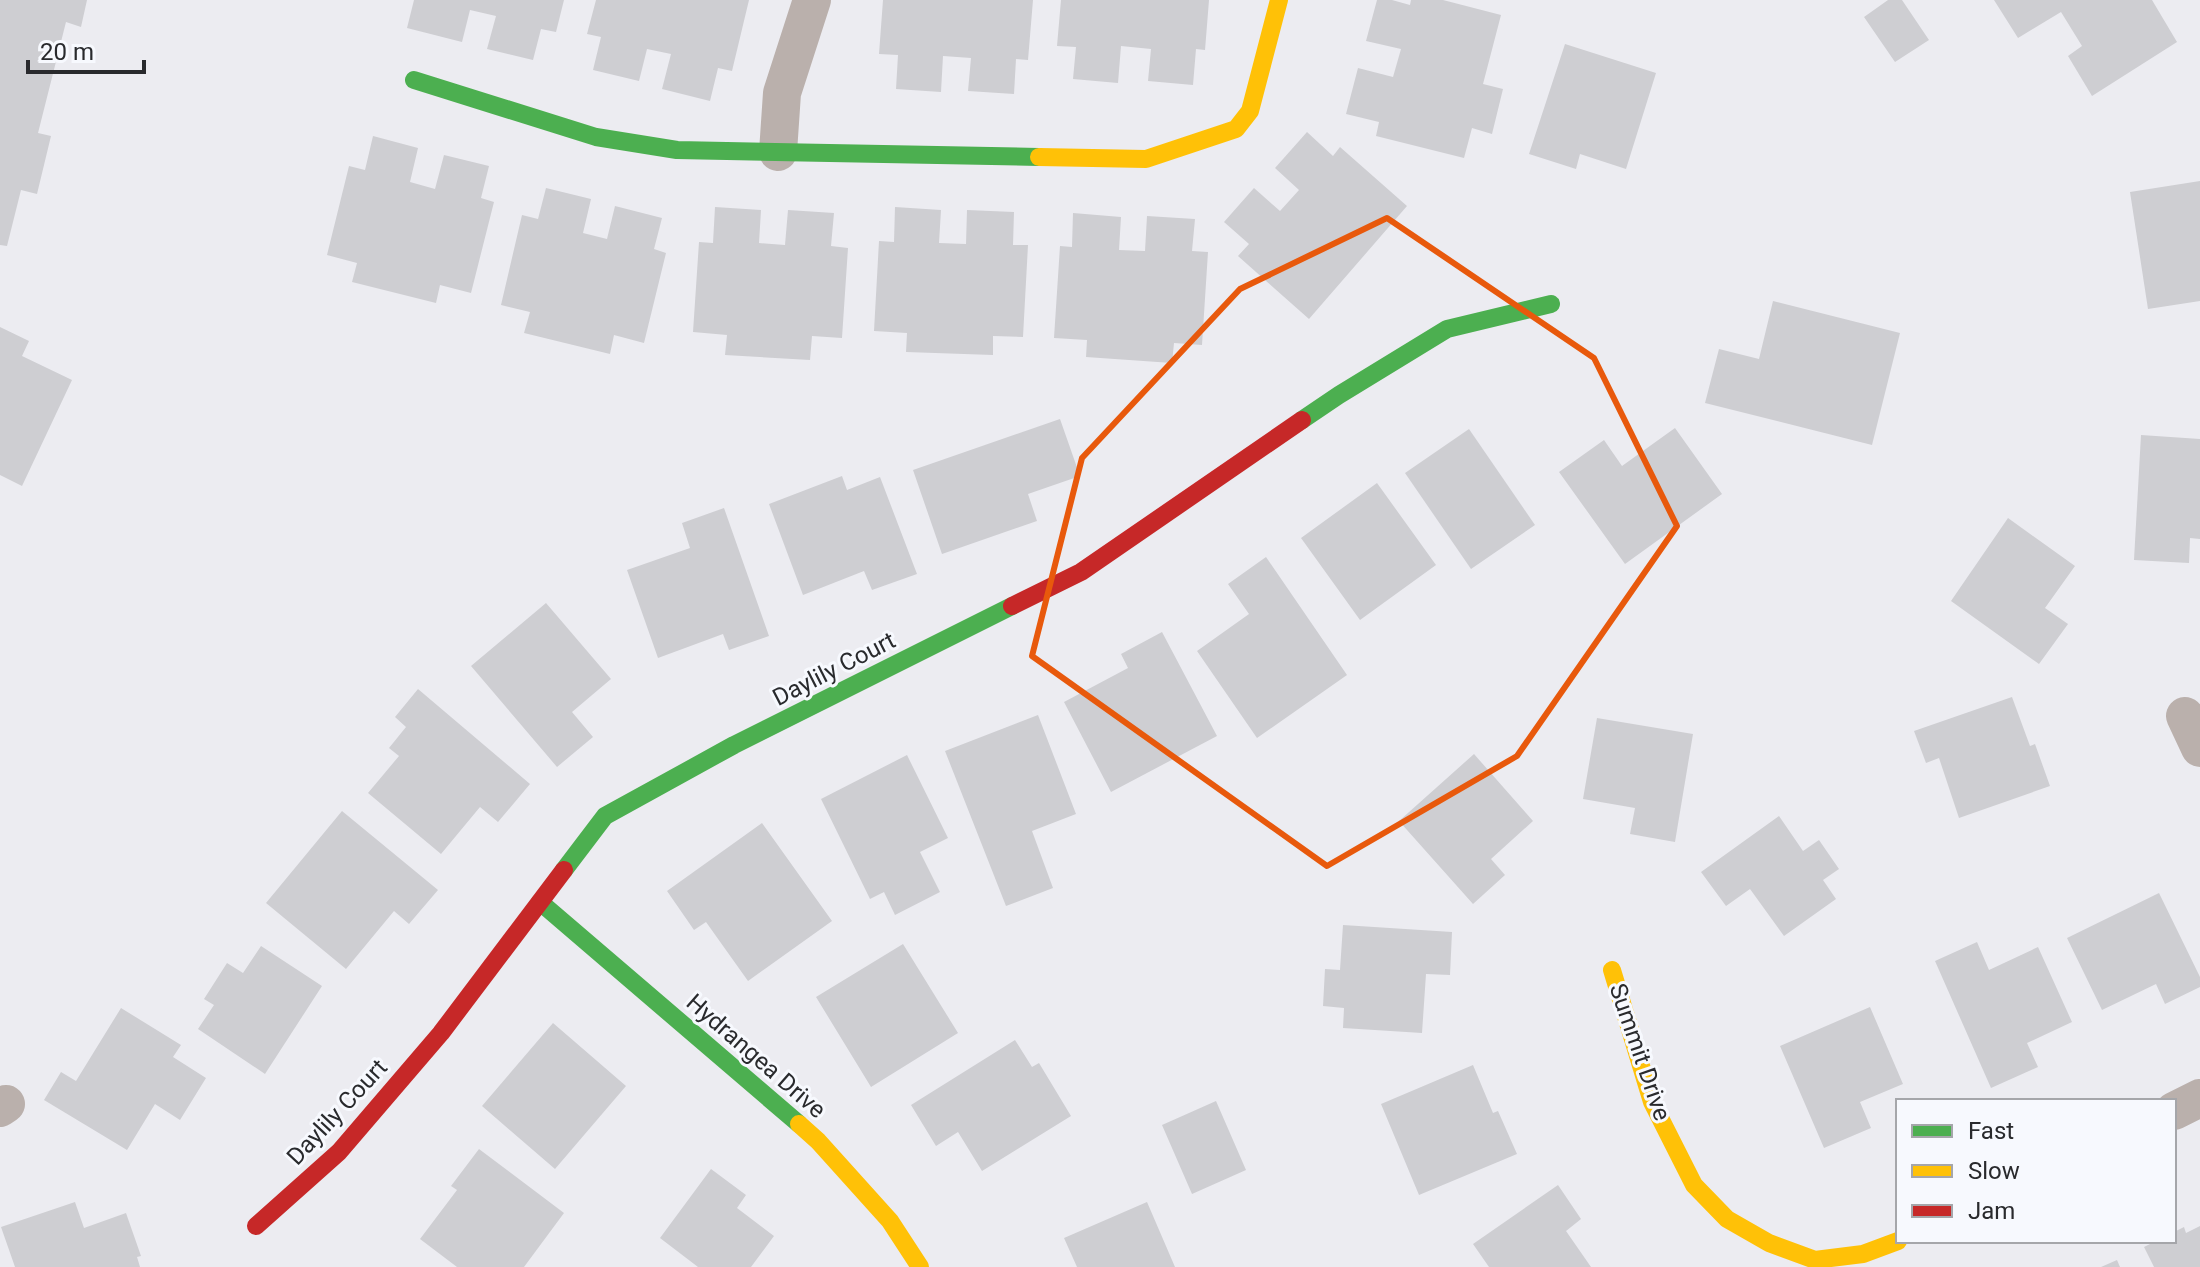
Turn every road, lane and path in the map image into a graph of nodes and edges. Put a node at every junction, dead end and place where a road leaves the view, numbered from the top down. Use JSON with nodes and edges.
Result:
{"nodes":[{"id":1,"x":812,"y":0,"type":"edge"},
{"id":2,"x":1279,"y":0,"type":"edge"},
{"id":3,"x":414,"y":80,"type":"dead end"},
{"id":4,"x":778,"y":152,"type":"junction"},
{"id":5,"x":1551,"y":304,"type":"dead end"},
{"id":6,"x":540,"y":902,"type":"junction"},
{"id":7,"x":1612,"y":970,"type":"dead end"},
{"id":8,"x":2200,"y":1098,"type":"edge"},
{"id":9,"x":2176,"y":1110,"type":"edge"},
{"id":10,"x":256,"y":1226,"type":"dead end"},
{"id":11,"x":1896,"y":1242,"type":"edge"},
{"id":12,"x":920,"y":1267,"type":"edge"}],
"edges":[{"from":1,"to":4,"type":"street"},
{"from":2,"to":4,"type":"street"},
{"from":3,"to":4,"type":"street"},
{"from":5,"to":6,"type":"street","name":"Daylily Court"},
{"from":6,"to":10,"type":"street","name":"Daylily Court"},
{"from":6,"to":12,"type":"street","name":"Hydrangea Drive"},
{"from":7,"to":11,"type":"street","name":"Summit Drive"},
{"from":8,"to":9,"type":"street"}]}
